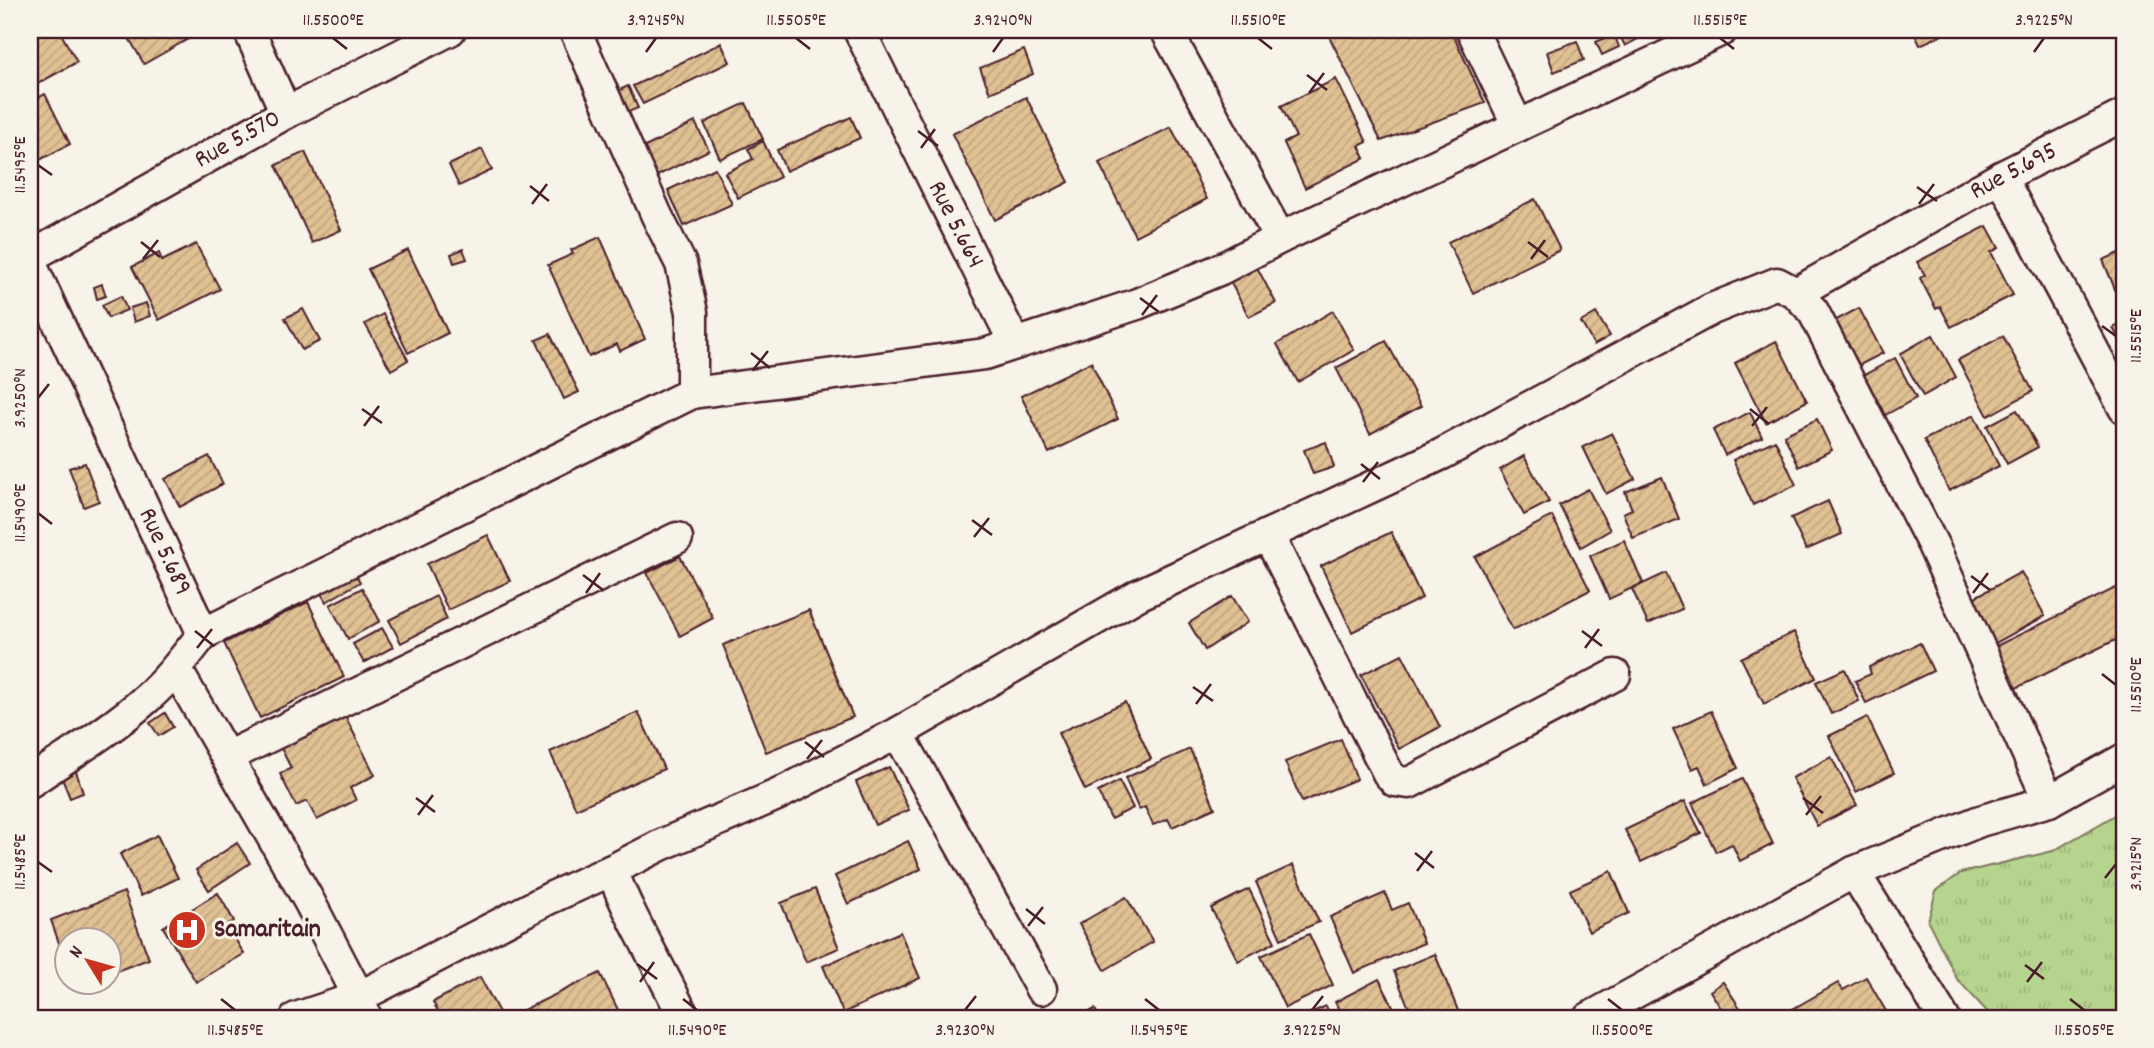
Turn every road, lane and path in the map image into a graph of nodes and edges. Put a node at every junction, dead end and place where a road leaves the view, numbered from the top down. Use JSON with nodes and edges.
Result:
{"nodes":[{"id":1,"x":249,"y":30,"type":"edge"},
{"id":2,"x":450,"y":30,"type":"edge"},
{"id":3,"x":575,"y":30,"type":"edge"},
{"id":4,"x":859,"y":30,"type":"edge"},
{"id":5,"x":1166,"y":30,"type":"edge"},
{"id":6,"x":1472,"y":30,"type":"edge"},
{"id":7,"x":1722,"y":30,"type":"edge"},
{"id":8,"x":286,"y":113,"type":"junction"},
{"id":9,"x":2124,"y":115,"type":"edge"},
{"id":10,"x":1518,"y":126,"type":"junction"},
{"id":11,"x":2001,"y":177,"type":"junction"},
{"id":12,"x":1280,"y":238,"type":"junction"},
{"id":13,"x":30,"y":259,"type":"edge"},
{"id":14,"x":1796,"y":293,"type":"junction"},
{"id":15,"x":1015,"y":345,"type":"junction"},
{"id":16,"x":692,"y":393,"type":"junction"},
{"id":17,"x":2124,"y":408,"type":"edge"},
{"id":18,"x":1268,"y":535,"type":"junction"},
{"id":19,"x":677,"y":538,"type":"dead end"},
{"id":20,"x":203,"y":634,"type":"junction"},
{"id":21,"x":176,"y":669,"type":"junction"},
{"id":22,"x":1615,"y":675,"type":"dead end"},
{"id":23,"x":898,"y":733,"type":"junction"},
{"id":24,"x":227,"y":757,"type":"junction"},
{"id":25,"x":2124,"y":759,"type":"edge"},
{"id":26,"x":30,"y":782,"type":"edge"},
{"id":27,"x":2049,"y":801,"type":"junction"},
{"id":28,"x":612,"y":870,"type":"junction"},
{"id":29,"x":1854,"y":872,"type":"junction"},
{"id":30,"x":1041,"y":989,"type":"dead end"},
{"id":31,"x":363,"y":1007,"type":"edge"},
{"id":32,"x":296,"y":1018,"type":"edge"},
{"id":33,"x":684,"y":1018,"type":"edge"},
{"id":34,"x":1589,"y":1018,"type":"edge"},
{"id":35,"x":1944,"y":1018,"type":"edge"}],
"edges":[{"from":1,"to":8,"type":"street"},
{"from":2,"to":8,"type":"street","name":"Rue 5.570"},
{"from":3,"to":16,"type":"street"},
{"from":4,"to":15,"type":"street","name":"Rue 5.664"},
{"from":5,"to":12,"type":"street"},
{"from":6,"to":10,"type":"street"},
{"from":7,"to":10,"type":"street"},
{"from":8,"to":13,"type":"street","name":"Rue 5.570"},
{"from":9,"to":11,"type":"street","name":"Rue 5.695"},
{"from":10,"to":12,"type":"street"},
{"from":11,"to":14,"type":"street","name":"Rue 5.695"},
{"from":11,"to":17,"type":"street"},
{"from":12,"to":15,"type":"street"},
{"from":13,"to":20,"type":"street","name":"Rue 5.689"},
{"from":14,"to":18,"type":"street"},
{"from":14,"to":27,"type":"street"},
{"from":15,"to":16,"type":"street"},
{"from":16,"to":20,"type":"street"},
{"from":18,"to":22,"type":"street"},
{"from":18,"to":23,"type":"street"},
{"from":19,"to":24,"type":"street"},
{"from":20,"to":21,"type":"street"},
{"from":21,"to":24,"type":"street"},
{"from":21,"to":26,"type":"street"},
{"from":23,"to":28,"type":"street"},
{"from":23,"to":30,"type":"street"},
{"from":24,"to":31,"type":"street"},
{"from":25,"to":27,"type":"street"},
{"from":27,"to":29,"type":"street"},
{"from":28,"to":31,"type":"street"},
{"from":28,"to":33,"type":"street"},
{"from":29,"to":34,"type":"street"},
{"from":29,"to":35,"type":"street"},
{"from":31,"to":32,"type":"street"}]}
